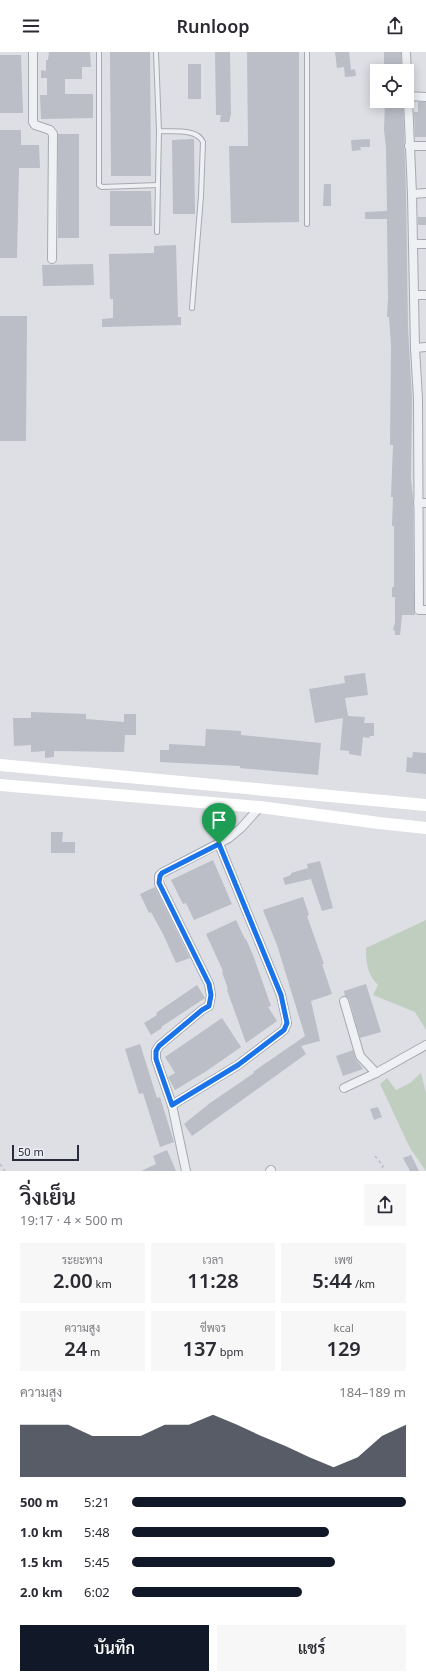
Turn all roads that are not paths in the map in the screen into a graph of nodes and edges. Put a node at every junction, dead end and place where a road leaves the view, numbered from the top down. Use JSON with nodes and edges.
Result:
{"nodes":[{"id":1,"x":33,"y":52,"type":"edge"},
{"id":2,"x":99,"y":52,"type":"edge"},
{"id":3,"x":156,"y":52,"type":"edge"},
{"id":4,"x":306,"y":52,"type":"edge"},
{"id":5,"x":406,"y":52,"type":"edge"},
{"id":6,"x":407,"y":64,"type":"edge"},
{"id":7,"x":414,"y":96,"type":"edge"},
{"id":8,"x":426,"y":97,"type":"edge"},
{"id":9,"x":408,"y":108,"type":"edge"},
{"id":10,"x":159,"y":131,"type":"junction"},
{"id":11,"x":409,"y":146,"type":"junction"},
{"id":12,"x":426,"y":146,"type":"edge"},
{"id":13,"x":158,"y":186,"type":"junction"},
{"id":14,"x":426,"y":193,"type":"edge"},
{"id":15,"x":412,"y":194,"type":"junction"},
{"id":16,"x":307,"y":224,"type":"dead end"},
{"id":17,"x":157,"y":232,"type":"dead end"},
{"id":18,"x":413,"y":244,"type":"junction"},
{"id":19,"x":426,"y":244,"type":"edge"},
{"id":20,"x":52,"y":259,"type":"dead end"},
{"id":21,"x":426,"y":295,"type":"edge"},
{"id":22,"x":414,"y":296,"type":"junction"},
{"id":23,"x":192,"y":308,"type":"dead end"},
{"id":24,"x":415,"y":348,"type":"junction"},
{"id":25,"x":426,"y":348,"type":"edge"},
{"id":26,"x":422,"y":398,"type":"edge"},
{"id":27,"x":422,"y":451,"type":"edge"},
{"id":28,"x":422,"y":503,"type":"edge"},
{"id":29,"x":422,"y":556,"type":"edge"},
{"id":30,"x":426,"y":610,"type":"edge"},
{"id":31,"x":0,"y":766,"type":"edge"},
{"id":32,"x":0,"y":785,"type":"edge"},
{"id":33,"x":381,"y":802,"type":"junction"},
{"id":34,"x":426,"y":805,"type":"edge"},
{"id":35,"x":260,"y":807,"type":"junction"},
{"id":36,"x":379,"y":823,"type":"junction"},
{"id":37,"x":426,"y":828,"type":"edge"},
{"id":38,"x":219,"y":844,"type":"junction"},
{"id":39,"x":344,"y":1000,"type":"dead end"},
{"id":40,"x":426,"y":1045,"type":"edge"},
{"id":41,"x":376,"y":1073,"type":"junction"},
{"id":42,"x":344,"y":1088,"type":"dead end"},
{"id":43,"x":172,"y":1105,"type":"junction"},
{"id":44,"x":186,"y":1171,"type":"edge"}],
"edges":[{"from":1,"to":20,"type":"street"},
{"from":2,"to":13,"type":"lane"},
{"from":3,"to":10,"type":"lane"},
{"from":4,"to":16,"type":"lane"},
{"from":5,"to":6,"type":"street"},
{"from":7,"to":8,"type":"street"},
{"from":9,"to":11,"type":"street"},
{"from":10,"to":13,"type":"lane"},
{"from":10,"to":23,"type":"lane"},
{"from":11,"to":12,"type":"street"},
{"from":11,"to":15,"type":"street"},
{"from":13,"to":17,"type":"lane"},
{"from":14,"to":15,"type":"street"},
{"from":15,"to":18,"type":"street"},
{"from":18,"to":19,"type":"street"},
{"from":18,"to":22,"type":"street"},
{"from":21,"to":22,"type":"street"},
{"from":22,"to":24,"type":"street"},
{"from":24,"to":25,"type":"street"},
{"from":24,"to":26,"type":"street"},
{"from":26,"to":27,"type":"street"},
{"from":27,"to":28,"type":"street"},
{"from":28,"to":29,"type":"street"},
{"from":29,"to":30,"type":"street"},
{"from":31,"to":33,"type":"main road"},
{"from":32,"to":35,"type":"main road"},
{"from":33,"to":34,"type":"main road"},
{"from":33,"to":36,"type":"main road"},
{"from":35,"to":36,"type":"main road"},
{"from":35,"to":38,"type":"street"},
{"from":36,"to":37,"type":"main road"},
{"from":38,"to":43,"type":"street"},
{"from":38,"to":43,"type":"street"},
{"from":39,"to":41,"type":"street"},
{"from":40,"to":41,"type":"street"},
{"from":41,"to":42,"type":"street"},
{"from":43,"to":44,"type":"street"}]}
